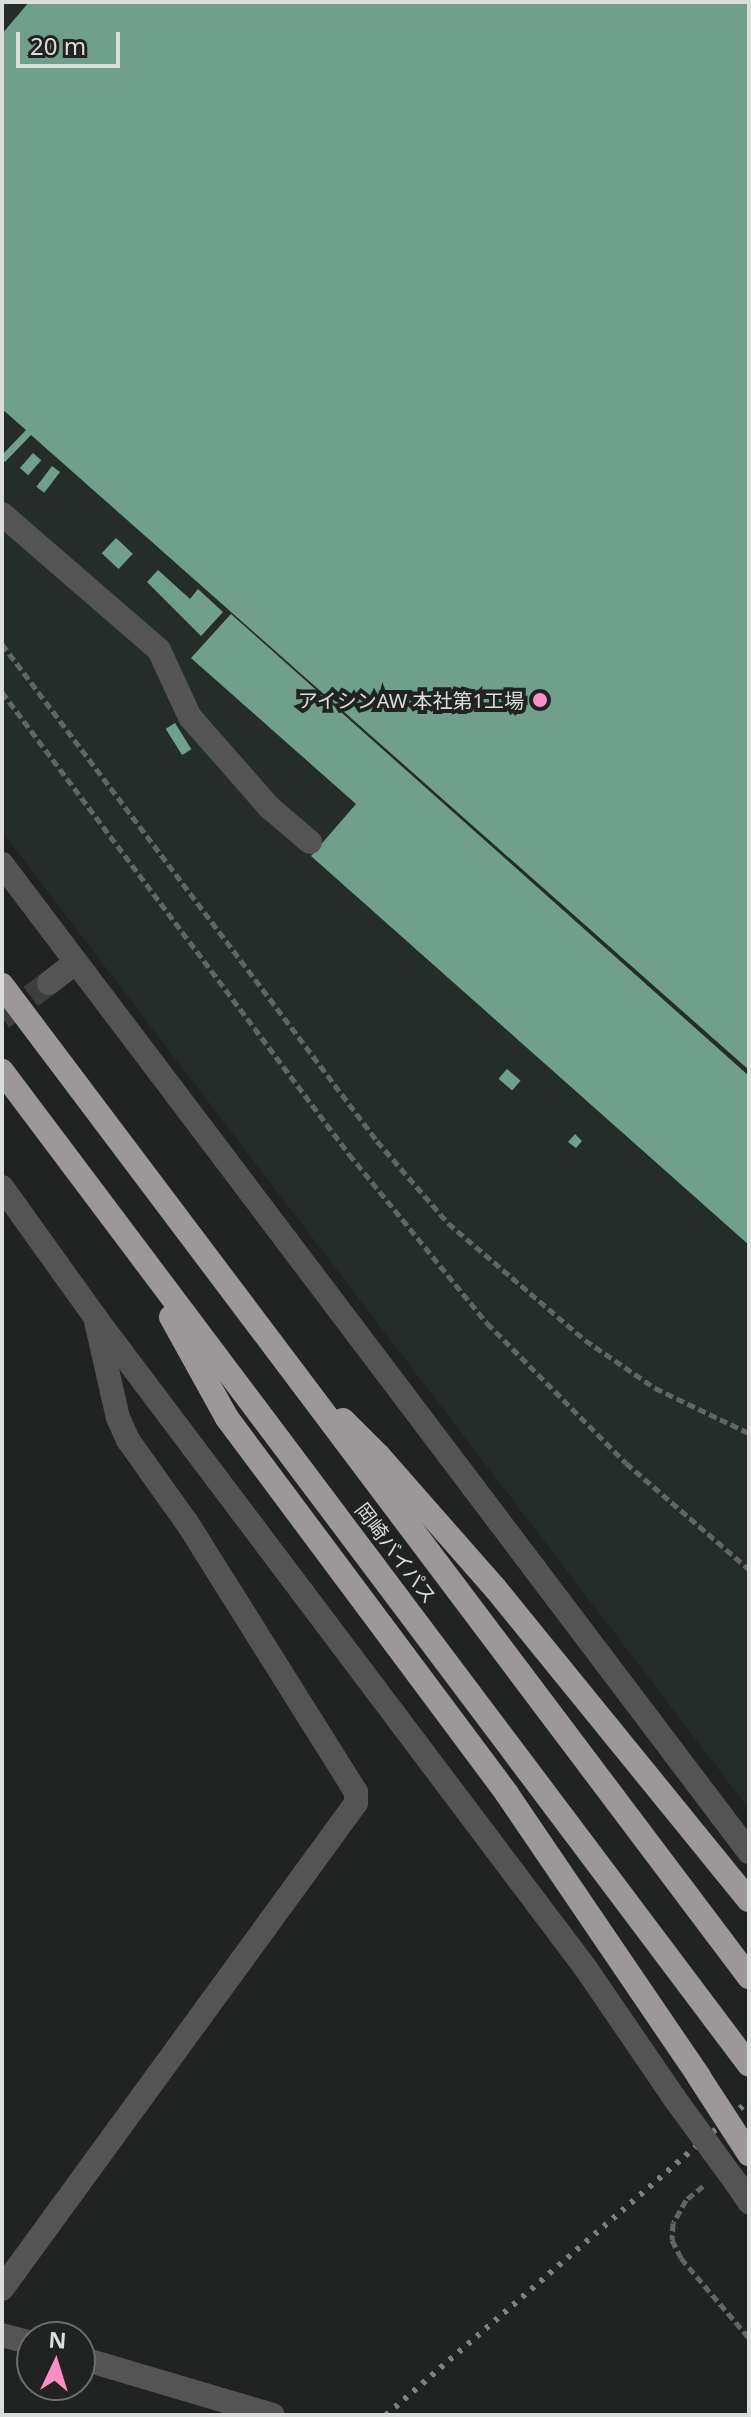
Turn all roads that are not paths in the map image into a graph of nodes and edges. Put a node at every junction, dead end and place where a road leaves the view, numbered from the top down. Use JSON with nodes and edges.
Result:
{"nodes":[{"id":1,"x":2,"y":514,"type":"edge"},
{"id":2,"x":310,"y":842,"type":"dead end"},
{"id":3,"x":2,"y":864,"type":"edge"},
{"id":4,"x":76,"y":962,"type":"junction"},
{"id":5,"x":49,"y":983,"type":"tunnel mouth"},
{"id":6,"x":2,"y":985,"type":"edge"},
{"id":7,"x":2,"y":1071,"type":"edge"},
{"id":8,"x":2,"y":1187,"type":"edge"},
{"id":9,"x":130,"y":1242,"type":"junction"},
{"id":10,"x":95,"y":1317,"type":"junction"},
{"id":11,"x":285,"y":1362,"type":"junction"},
{"id":12,"x":749,"y":1852,"type":"edge"},
{"id":13,"x":749,"y":1900,"type":"edge"},
{"id":14,"x":749,"y":1977,"type":"edge"},
{"id":15,"x":743,"y":2057,"type":"edge"},
{"id":16,"x":749,"y":2154,"type":"edge"},
{"id":17,"x":743,"y":2193,"type":"edge"},
{"id":18,"x":2,"y":2289,"type":"edge"},
{"id":19,"x":96,"y":2363,"type":"edge"},
{"id":20,"x":273,"y":2415,"type":"edge"}],
"edges":[{"from":1,"to":2,"type":"street"},
{"from":3,"to":4,"type":"street"},
{"from":4,"to":5,"type":"street"},
{"from":4,"to":12,"type":"street"},
{"from":6,"to":11,"type":"highway","name":"岡崎バイパス"},
{"from":7,"to":9,"type":"highway","name":"岡崎バイパス"},
{"from":8,"to":10,"type":"street"},
{"from":9,"to":15,"type":"highway","name":"岡崎バイパス"},
{"from":9,"to":16,"type":"highway","bridge":true},
{"from":10,"to":17,"type":"street","bridge":true},
{"from":10,"to":18,"type":"street"},
{"from":11,"to":13,"type":"highway"},
{"from":11,"to":14,"type":"highway","name":"岡崎バイパス"},
{"from":19,"to":20,"type":"street"}]}
